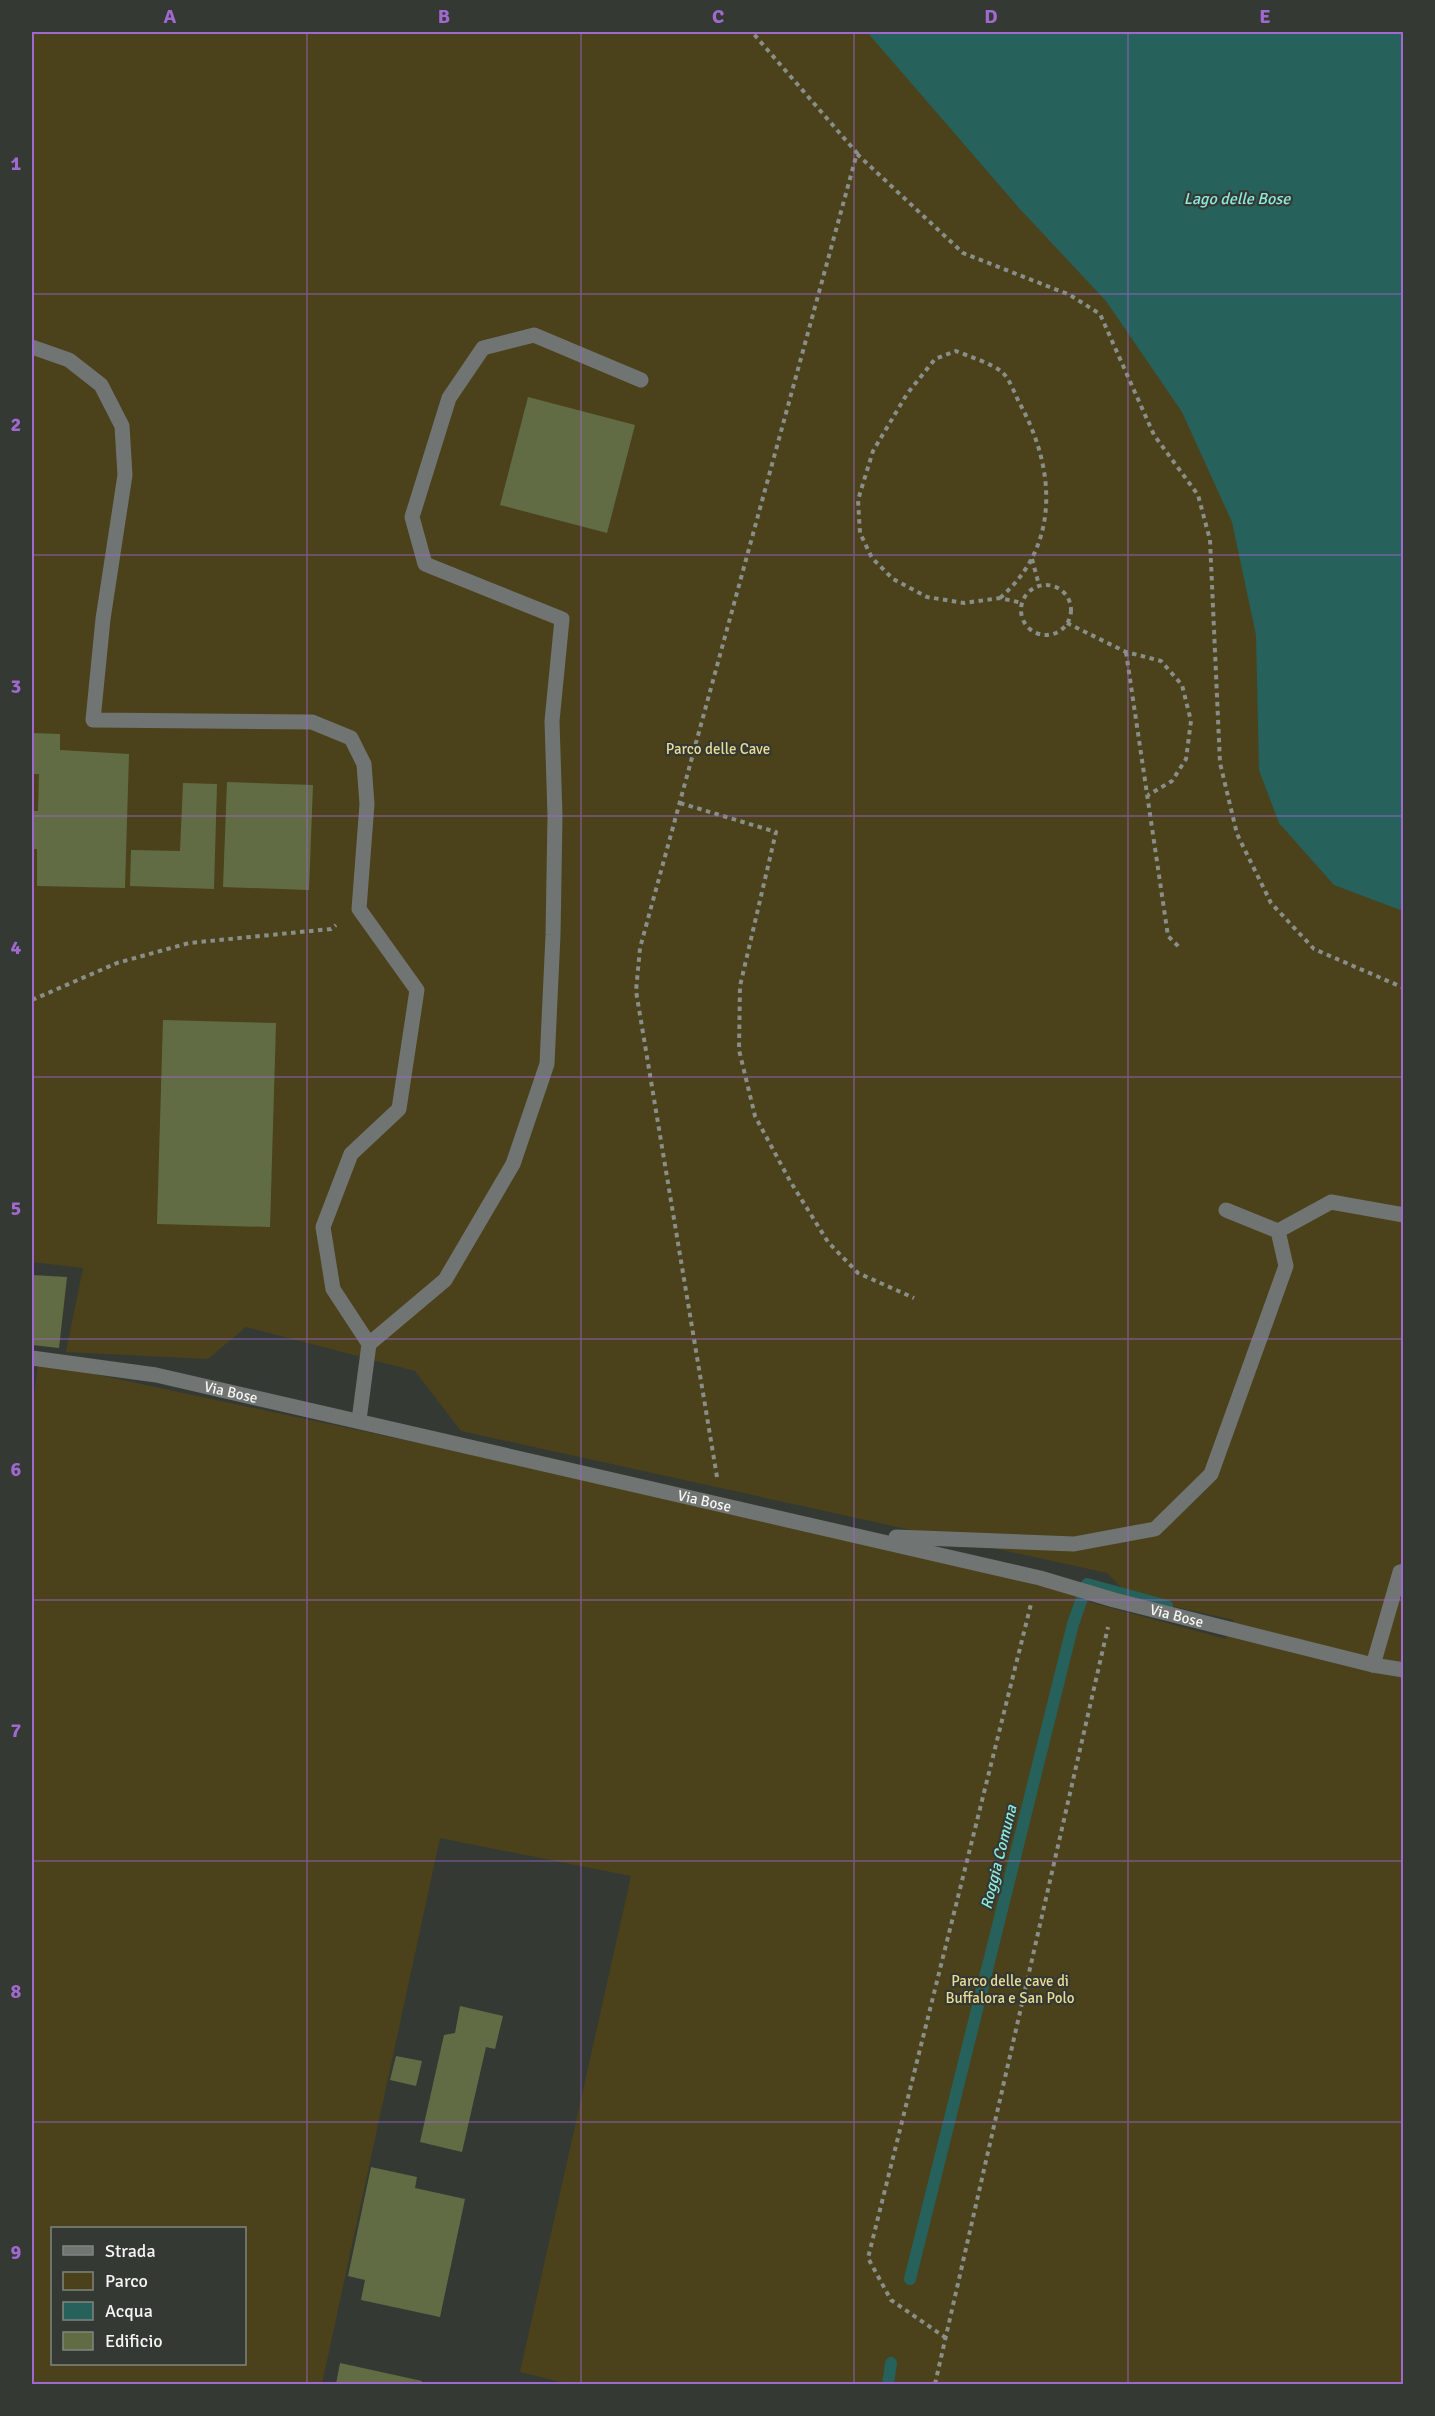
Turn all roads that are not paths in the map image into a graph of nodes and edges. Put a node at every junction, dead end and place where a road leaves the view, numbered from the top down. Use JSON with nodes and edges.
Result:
{"nodes":[{"id":1,"x":32,"y":347,"type":"edge"},
{"id":2,"x":641,"y":380,"type":"dead end"},
{"id":3,"x":1226,"y":1210,"type":"dead end"},
{"id":4,"x":1404,"y":1215,"type":"edge"},
{"id":5,"x":1278,"y":1231,"type":"junction"},
{"id":6,"x":369,"y":1344,"type":"junction"},
{"id":7,"x":32,"y":1358,"type":"edge"},
{"id":8,"x":359,"y":1420,"type":"junction"},
{"id":9,"x":861,"y":1536,"type":"junction"},
{"id":10,"x":1404,"y":1571,"type":"edge"},
{"id":11,"x":1373,"y":1665,"type":"junction"},
{"id":12,"x":1404,"y":1670,"type":"edge"}],
"edges":[{"from":1,"to":6,"type":"street"},
{"from":2,"to":6,"type":"street"},
{"from":3,"to":5,"type":"street"},
{"from":4,"to":5,"type":"street"},
{"from":5,"to":9,"type":"street"},
{"from":6,"to":8,"type":"street"},
{"from":7,"to":8,"type":"street","name":"Via Bose"},
{"from":8,"to":9,"type":"street","name":"Via Bose"},
{"from":9,"to":11,"type":"street","name":"Via Bose"},
{"from":10,"to":11,"type":"street"},
{"from":11,"to":12,"type":"street","name":"Via Bose"}]}
